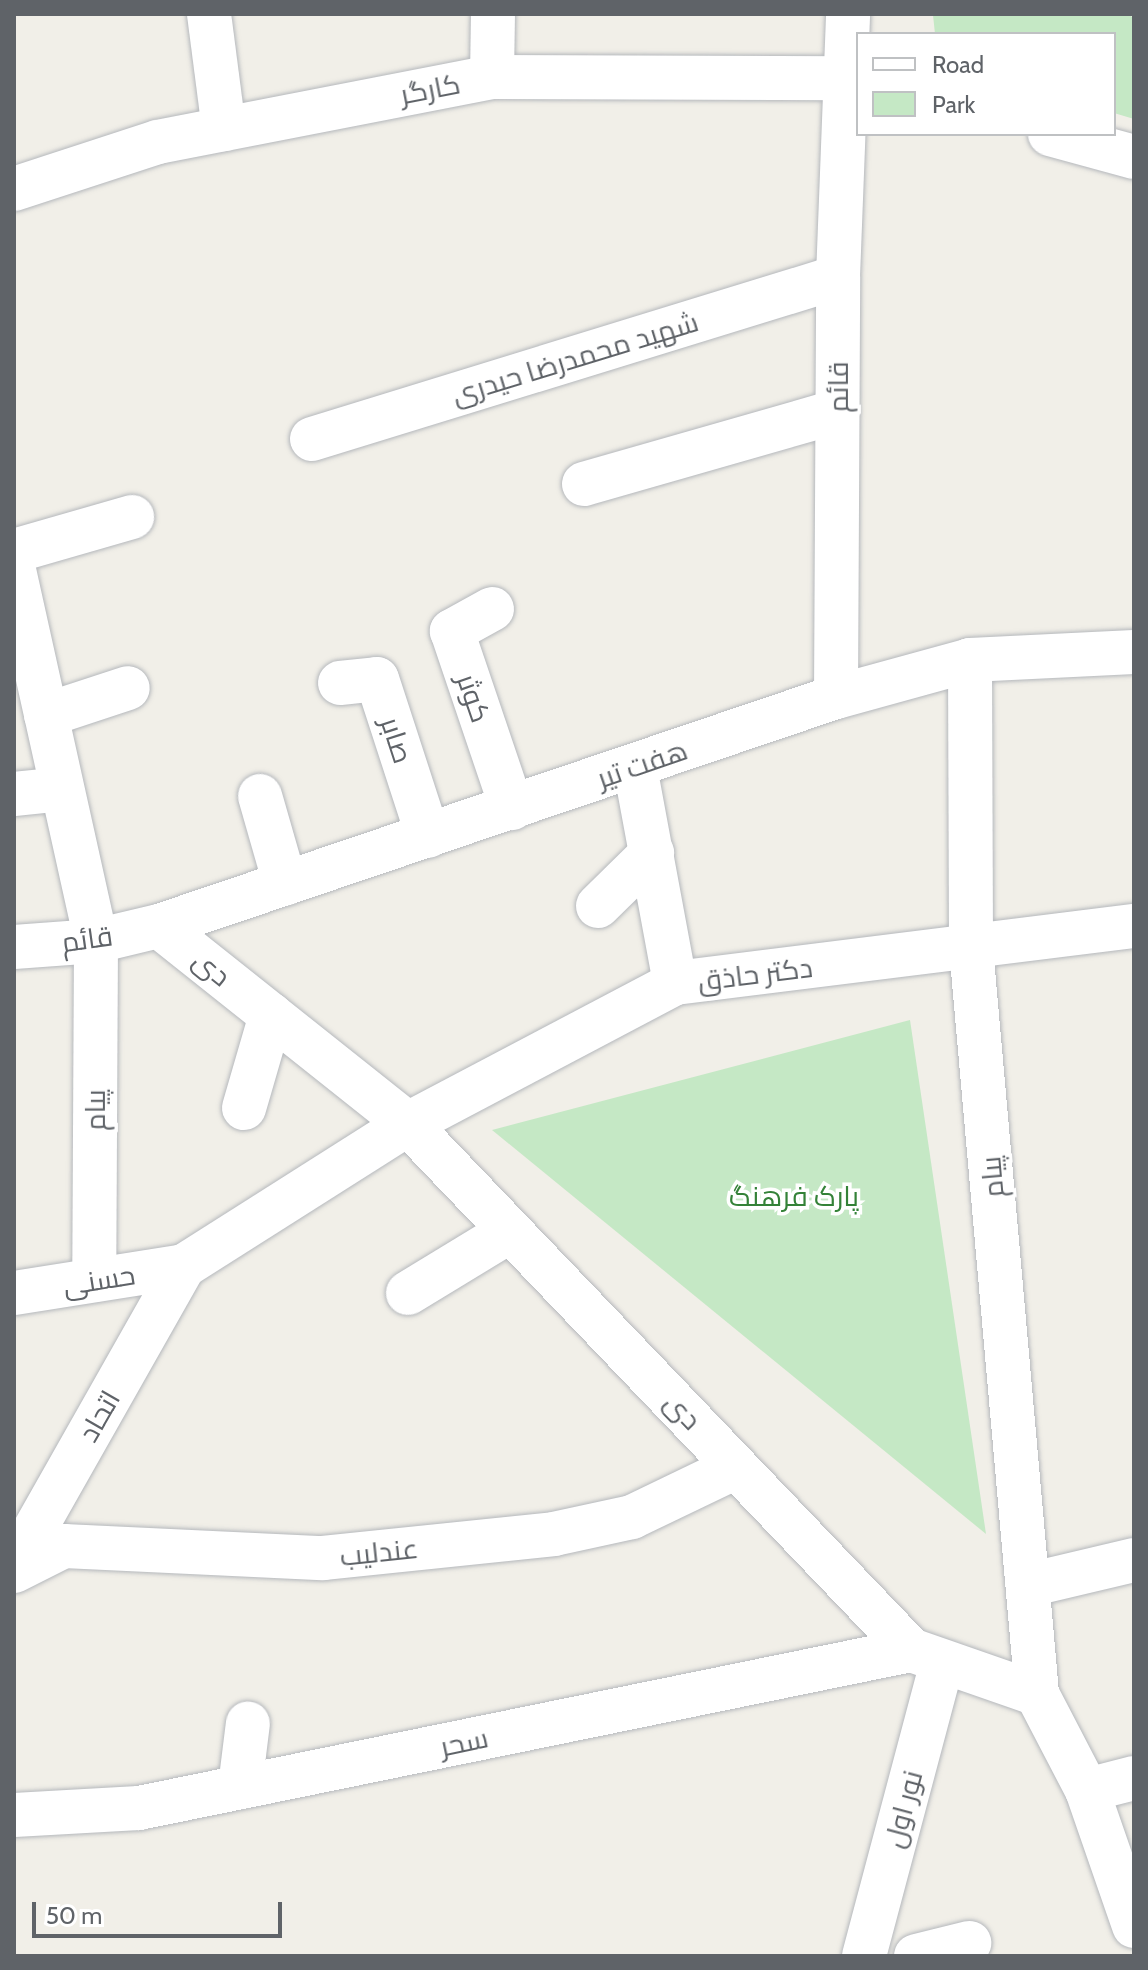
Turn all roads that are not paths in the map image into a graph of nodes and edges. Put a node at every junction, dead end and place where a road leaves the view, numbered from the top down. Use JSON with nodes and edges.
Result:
{"nodes":[{"id":1,"x":209,"y":14,"type":"edge"},
{"id":2,"x":493,"y":14,"type":"edge"},
{"id":3,"x":848,"y":14,"type":"edge"},
{"id":4,"x":492,"y":77,"type":"junction"},
{"id":5,"x":853,"y":80,"type":"edge"},
{"id":6,"x":224,"y":129,"type":"junction"},
{"id":7,"x":1057,"y":136,"type":"edge"},
{"id":8,"x":1134,"y":157,"type":"edge"},
{"id":9,"x":14,"y":189,"type":"edge"},
{"id":10,"x":838,"y":277,"type":"junction"},
{"id":11,"x":838,"y":411,"type":"junction"},
{"id":12,"x":312,"y":439,"type":"dead end"},
{"id":13,"x":584,"y":484,"type":"dead end"},
{"id":14,"x":132,"y":517,"type":"dead end"},
{"id":15,"x":15,"y":575,"type":"edge"},
{"id":16,"x":492,"y":609,"type":"dead end"},
{"id":17,"x":1134,"y":652,"type":"edge"},
{"id":18,"x":970,"y":660,"type":"junction"},
{"id":19,"x":340,"y":683,"type":"dead end"},
{"id":20,"x":128,"y":688,"type":"dead end"},
{"id":21,"x":836,"y":697,"type":"junction"},
{"id":22,"x":46,"y":715,"type":"junction"},
{"id":23,"x":635,"y":767,"type":"junction"},
{"id":24,"x":62,"y":789,"type":"junction"},
{"id":25,"x":14,"y":794,"type":"edge"},
{"id":26,"x":260,"y":796,"type":"dead end"},
{"id":27,"x":512,"y":808,"type":"junction"},
{"id":28,"x":428,"y":836,"type":"junction"},
{"id":29,"x":652,"y":853,"type":"junction"},
{"id":30,"x":285,"y":883,"type":"junction"},
{"id":31,"x":598,"y":906,"type":"dead end"},
{"id":32,"x":159,"y":926,"type":"junction"},
{"id":33,"x":1134,"y":926,"type":"edge"},
{"id":34,"x":96,"y":941,"type":"junction"},
{"id":35,"x":14,"y":947,"type":"edge"},
{"id":36,"x":971,"y":948,"type":"junction"},
{"id":37,"x":675,"y":983,"type":"junction"},
{"id":38,"x":271,"y":1015,"type":"junction"},
{"id":39,"x":244,"y":1108,"type":"dead end"},
{"id":40,"x":408,"y":1124,"type":"junction"},
{"id":41,"x":510,"y":1231,"type":"junction"},
{"id":42,"x":184,"y":1266,"type":"junction"},
{"id":43,"x":94,"y":1280,"type":"junction"},
{"id":44,"x":14,"y":1293,"type":"edge"},
{"id":45,"x":408,"y":1293,"type":"dead end"},
{"id":46,"x":736,"y":1467,"type":"junction"},
{"id":47,"x":1134,"y":1560,"type":"edge"},
{"id":48,"x":14,"y":1568,"type":"edge"},
{"id":49,"x":1028,"y":1585,"type":"junction"},
{"id":50,"x":926,"y":1656,"type":"junction"},
{"id":51,"x":1037,"y":1694,"type":"junction"},
{"id":52,"x":248,"y":1723,"type":"dead end"},
{"id":53,"x":1134,"y":1778,"type":"edge"},
{"id":54,"x":240,"y":1787,"type":"junction"},
{"id":55,"x":1087,"y":1790,"type":"junction"},
{"id":56,"x":14,"y":1815,"type":"edge"},
{"id":57,"x":1134,"y":1926,"type":"edge"},
{"id":58,"x":969,"y":1943,"type":"dead end"},
{"id":59,"x":864,"y":1956,"type":"edge"},
{"id":60,"x":916,"y":1956,"type":"edge"}],
"edges":[{"from":1,"to":6,"type":"street"},
{"from":2,"to":4,"type":"street"},
{"from":3,"to":5,"type":"street","name":"قائم"},
{"from":4,"to":5,"type":"street","name":"کارگر"},
{"from":4,"to":6,"type":"street","name":"کارگر"},
{"from":5,"to":10,"type":"street","name":"قائم"},
{"from":6,"to":9,"type":"street","name":"کارگر"},
{"from":7,"to":8,"type":"street"},
{"from":10,"to":11,"type":"street","name":"قائم"},
{"from":10,"to":12,"type":"street","name":"شهید محمدرضا حیدری"},
{"from":11,"to":13,"type":"street"},
{"from":11,"to":21,"type":"street","name":"قائم"},
{"from":14,"to":15,"type":"street"},
{"from":15,"to":22,"type":"street","name":"پیام"},
{"from":16,"to":27,"type":"street","name":"کوثر"},
{"from":17,"to":18,"type":"street","name":"هفت تیر"},
{"from":18,"to":21,"type":"street","name":"هفت تیر"},
{"from":18,"to":36,"type":"street","name":"پیام"},
{"from":19,"to":28,"type":"street","name":"صابر"},
{"from":20,"to":22,"type":"street"},
{"from":21,"to":23,"type":"street","name":"هفت تیر"},
{"from":22,"to":24,"type":"street","name":"پیام"},
{"from":23,"to":27,"type":"street","name":"هفت تیر"},
{"from":23,"to":29,"type":"street"},
{"from":24,"to":25,"type":"street"},
{"from":24,"to":34,"type":"street","name":"پیام"},
{"from":26,"to":30,"type":"street"},
{"from":27,"to":28,"type":"street","name":"هفت تیر"},
{"from":28,"to":30,"type":"street","name":"هفت تیر"},
{"from":29,"to":31,"type":"street"},
{"from":29,"to":37,"type":"street"},
{"from":30,"to":32,"type":"street","name":"هفت تیر"},
{"from":32,"to":34,"type":"street","name":"قائم"},
{"from":32,"to":38,"type":"street","name":"دی"},
{"from":33,"to":36,"type":"street","name":"دکتر حاذق"},
{"from":34,"to":35,"type":"street","name":"قائم"},
{"from":34,"to":43,"type":"street","name":"پیام"},
{"from":36,"to":37,"type":"street","name":"دکتر حاذق"},
{"from":36,"to":49,"type":"street","name":"پیام"},
{"from":37,"to":40,"type":"street","name":"دکتر حاذق"},
{"from":38,"to":39,"type":"street"},
{"from":38,"to":40,"type":"street","name":"دی"},
{"from":40,"to":41,"type":"street","name":"دی"},
{"from":40,"to":42,"type":"street","name":"دکتر حاذق"},
{"from":41,"to":45,"type":"street"},
{"from":41,"to":46,"type":"street","name":"دی"},
{"from":42,"to":43,"type":"street","name":"حسنی"},
{"from":42,"to":48,"type":"street","name":"اتحاد"},
{"from":43,"to":44,"type":"street","name":"حسنی"},
{"from":46,"to":48,"type":"street","name":"عندلیب"},
{"from":46,"to":50,"type":"street","name":"دی"},
{"from":47,"to":49,"type":"street"},
{"from":49,"to":51,"type":"street","name":"پیام"},
{"from":50,"to":51,"type":"street","name":"دی"},
{"from":50,"to":54,"type":"street","name":"سحر"},
{"from":50,"to":59,"type":"street","name":"نور اول"},
{"from":51,"to":55,"type":"street"},
{"from":52,"to":54,"type":"street"},
{"from":53,"to":55,"type":"street"},
{"from":54,"to":56,"type":"street","name":"سحر"},
{"from":55,"to":57,"type":"street"},
{"from":58,"to":60,"type":"street"}]}
